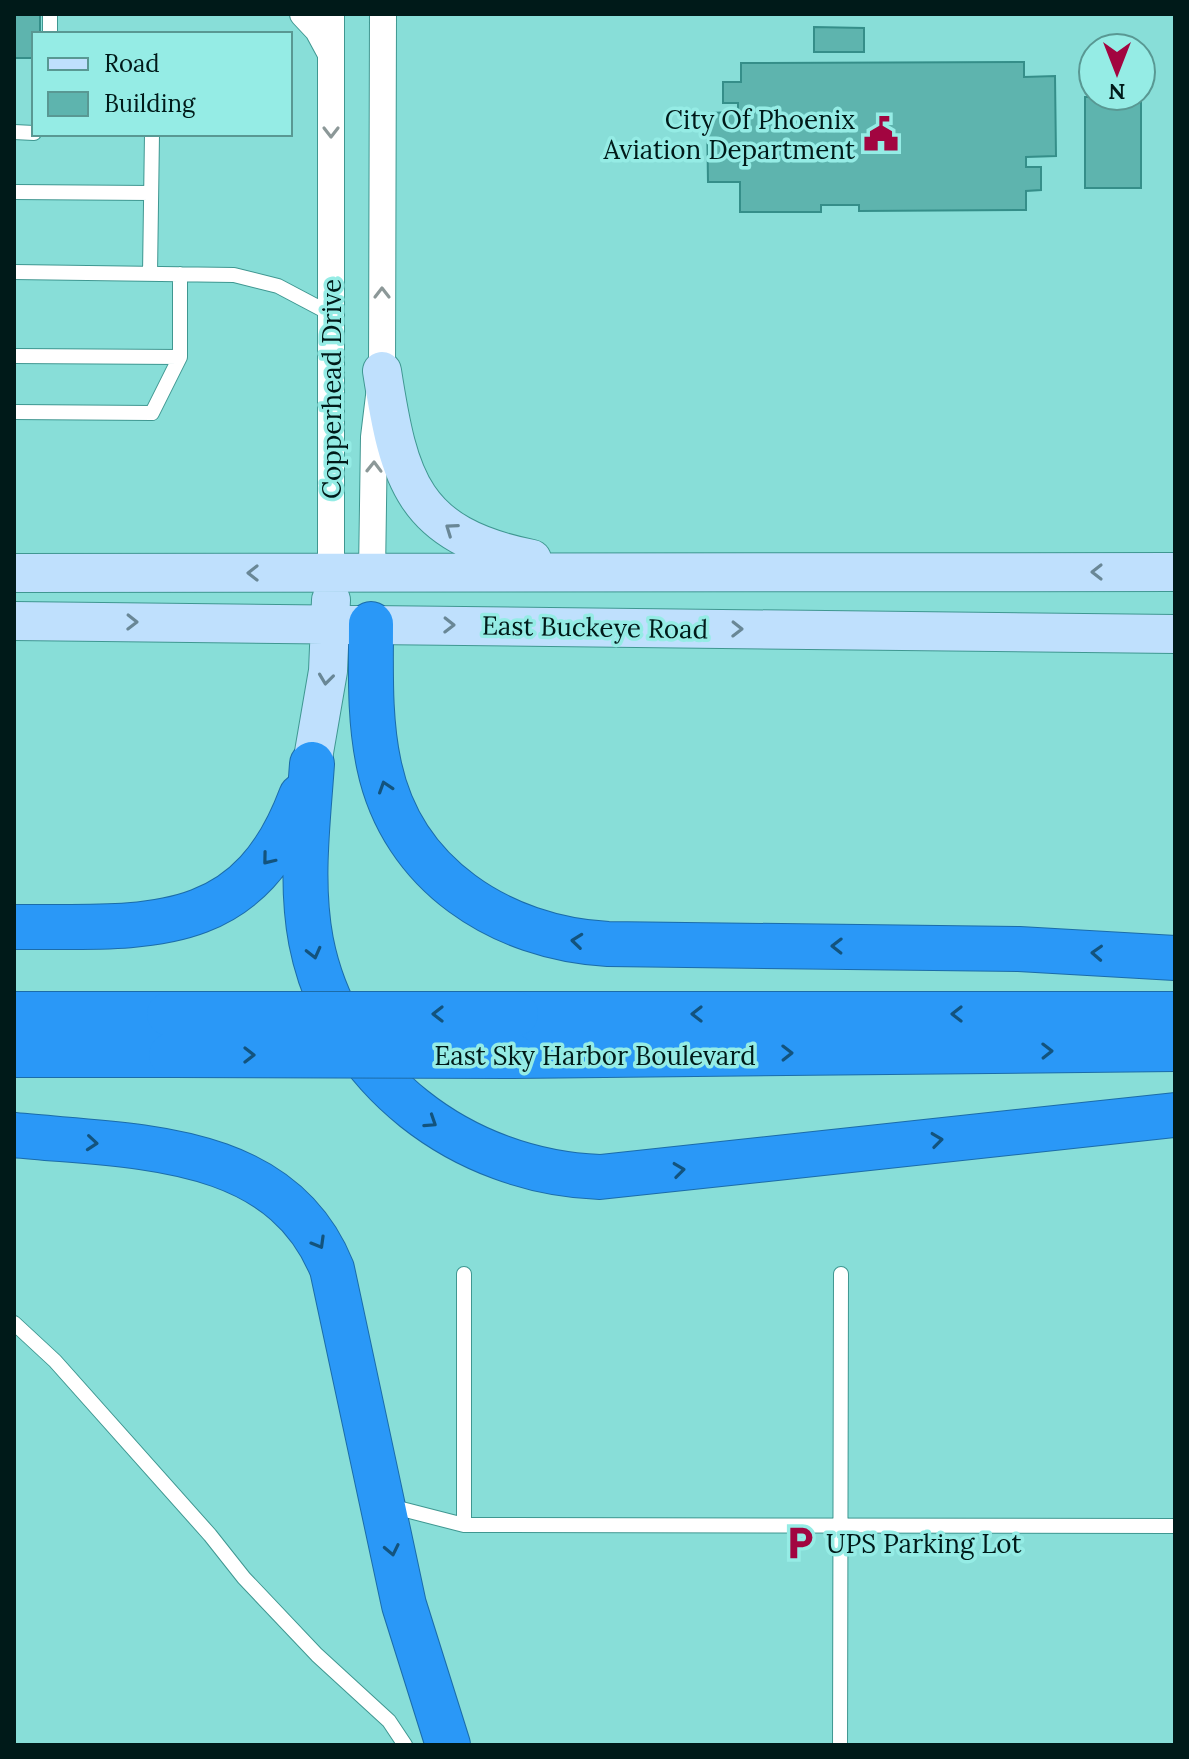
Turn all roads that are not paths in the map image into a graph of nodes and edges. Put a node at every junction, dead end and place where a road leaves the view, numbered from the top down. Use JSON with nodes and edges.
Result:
{"nodes":[{"id":1,"x":303,"y":14,"type":"edge"},
{"id":2,"x":331,"y":14,"type":"edge"},
{"id":3,"x":383,"y":14,"type":"edge"},
{"id":4,"x":331,"y":54,"type":"junction"},
{"id":5,"x":152,"y":136,"type":"edge"},
{"id":6,"x":14,"y":192,"type":"edge"},
{"id":7,"x":151,"y":193,"type":"junction"},
{"id":8,"x":14,"y":272,"type":"edge"},
{"id":9,"x":150,"y":274,"type":"junction"},
{"id":10,"x":180,"y":274,"type":"junction"},
{"id":11,"x":331,"y":314,"type":"junction"},
{"id":12,"x":14,"y":356,"type":"edge"},
{"id":13,"x":180,"y":357,"type":"junction"},
{"id":14,"x":382,"y":371,"type":"junction"},
{"id":15,"x":14,"y":412,"type":"edge"},
{"id":16,"x":1175,"y":572,"type":"edge"},
{"id":17,"x":14,"y":573,"type":"edge"},
{"id":18,"x":331,"y":573,"type":"junction"},
{"id":19,"x":372,"y":573,"type":"junction"},
{"id":20,"x":605,"y":573,"type":"junction"},
{"id":21,"x":14,"y":621,"type":"edge"},
{"id":22,"x":351,"y":624,"type":"junction"},
{"id":23,"x":1175,"y":634,"type":"edge"},
{"id":24,"x":312,"y":764,"type":"junction"},
{"id":25,"x":14,"y":927,"type":"edge"},
{"id":26,"x":1175,"y":958,"type":"edge"},
{"id":27,"x":14,"y":1014,"type":"edge"},
{"id":28,"x":1175,"y":1014,"type":"edge"},
{"id":29,"x":170,"y":1035,"type":"junction"},
{"id":30,"x":514,"y":1035,"type":"junction"},
{"id":31,"x":1175,"y":1049,"type":"edge"},
{"id":32,"x":14,"y":1055,"type":"edge"},
{"id":33,"x":1175,"y":1115,"type":"edge"},
{"id":34,"x":14,"y":1135,"type":"edge"},
{"id":35,"x":464,"y":1274,"type":"dead end"},
{"id":36,"x":841,"y":1274,"type":"dead end"},
{"id":37,"x":14,"y":1323,"type":"edge"},
{"id":38,"x":382,"y":1504,"type":"junction"},
{"id":39,"x":464,"y":1525,"type":"junction"},
{"id":40,"x":841,"y":1525,"type":"junction"},
{"id":41,"x":1175,"y":1526,"type":"edge"},
{"id":42,"x":405,"y":1745,"type":"edge"},
{"id":43,"x":448,"y":1745,"type":"edge"},
{"id":44,"x":840,"y":1745,"type":"edge"}],
"edges":[{"from":1,"to":4,"type":"street"},
{"from":2,"to":4,"type":"street","name":"Copperhead Drive"},
{"from":14,"to":3,"type":"street","name":"Copperhead Drive","one_way":true},
{"from":4,"to":11,"type":"street","name":"Copperhead Drive","one_way":true},
{"from":5,"to":7,"type":"lane"},
{"from":6,"to":7,"type":"lane"},
{"from":7,"to":9,"type":"lane"},
{"from":8,"to":9,"type":"lane"},
{"from":9,"to":10,"type":"lane"},
{"from":10,"to":11,"type":"lane"},
{"from":10,"to":13,"type":"lane"},
{"from":11,"to":18,"type":"street","name":"Copperhead Drive"},
{"from":12,"to":13,"type":"lane"},
{"from":13,"to":15,"type":"lane"},
{"from":19,"to":14,"type":"street","name":"Copperhead Drive","one_way":true},
{"from":20,"to":14,"type":"main road","one_way":true},
{"from":16,"to":20,"type":"main road","name":"East Buckeye Road","one_way":true},
{"from":18,"to":17,"type":"main road","name":"East Buckeye Road","one_way":true},
{"from":18,"to":19,"type":"main road","name":"East Buckeye Road"},
{"from":18,"to":22,"type":"main road","name":"Copperhead Drive"},
{"from":19,"to":20,"type":"main road","name":"East Buckeye Road"},
{"from":19,"to":22,"type":"main road","name":"Copperhead Drive"},
{"from":21,"to":22,"type":"main road","name":"East Buckeye Road","one_way":true},
{"from":22,"to":23,"type":"main road","name":"East Buckeye Road","one_way":true},
{"from":22,"to":24,"type":"main road","name":"Copperhead Drive","one_way":true},
{"from":26,"to":22,"type":"highway","one_way":true},
{"from":24,"to":25,"type":"highway","one_way":true},
{"from":24,"to":33,"type":"highway","one_way":true},
{"from":27,"to":29,"type":"highway","name":"East Sky Harbor Boulevard"},
{"from":28,"to":30,"type":"highway","name":"East Sky Harbor Boulevard","one_way":true},
{"from":29,"to":30,"type":"highway","name":"East Sky Harbor Boulevard","bridge":true},
{"from":29,"to":32,"type":"highway","name":"East Sky Harbor Boulevard"},
{"from":30,"to":31,"type":"highway","name":"East Sky Harbor Boulevard","one_way":true},
{"from":34,"to":38,"type":"highway","one_way":true},
{"from":35,"to":39,"type":"lane"},
{"from":36,"to":40,"type":"lane"},
{"from":37,"to":42,"type":"lane"},
{"from":38,"to":39,"type":"lane"},
{"from":38,"to":43,"type":"highway","one_way":true},
{"from":39,"to":40,"type":"lane"},
{"from":40,"to":41,"type":"lane"},
{"from":40,"to":44,"type":"lane"}]}
